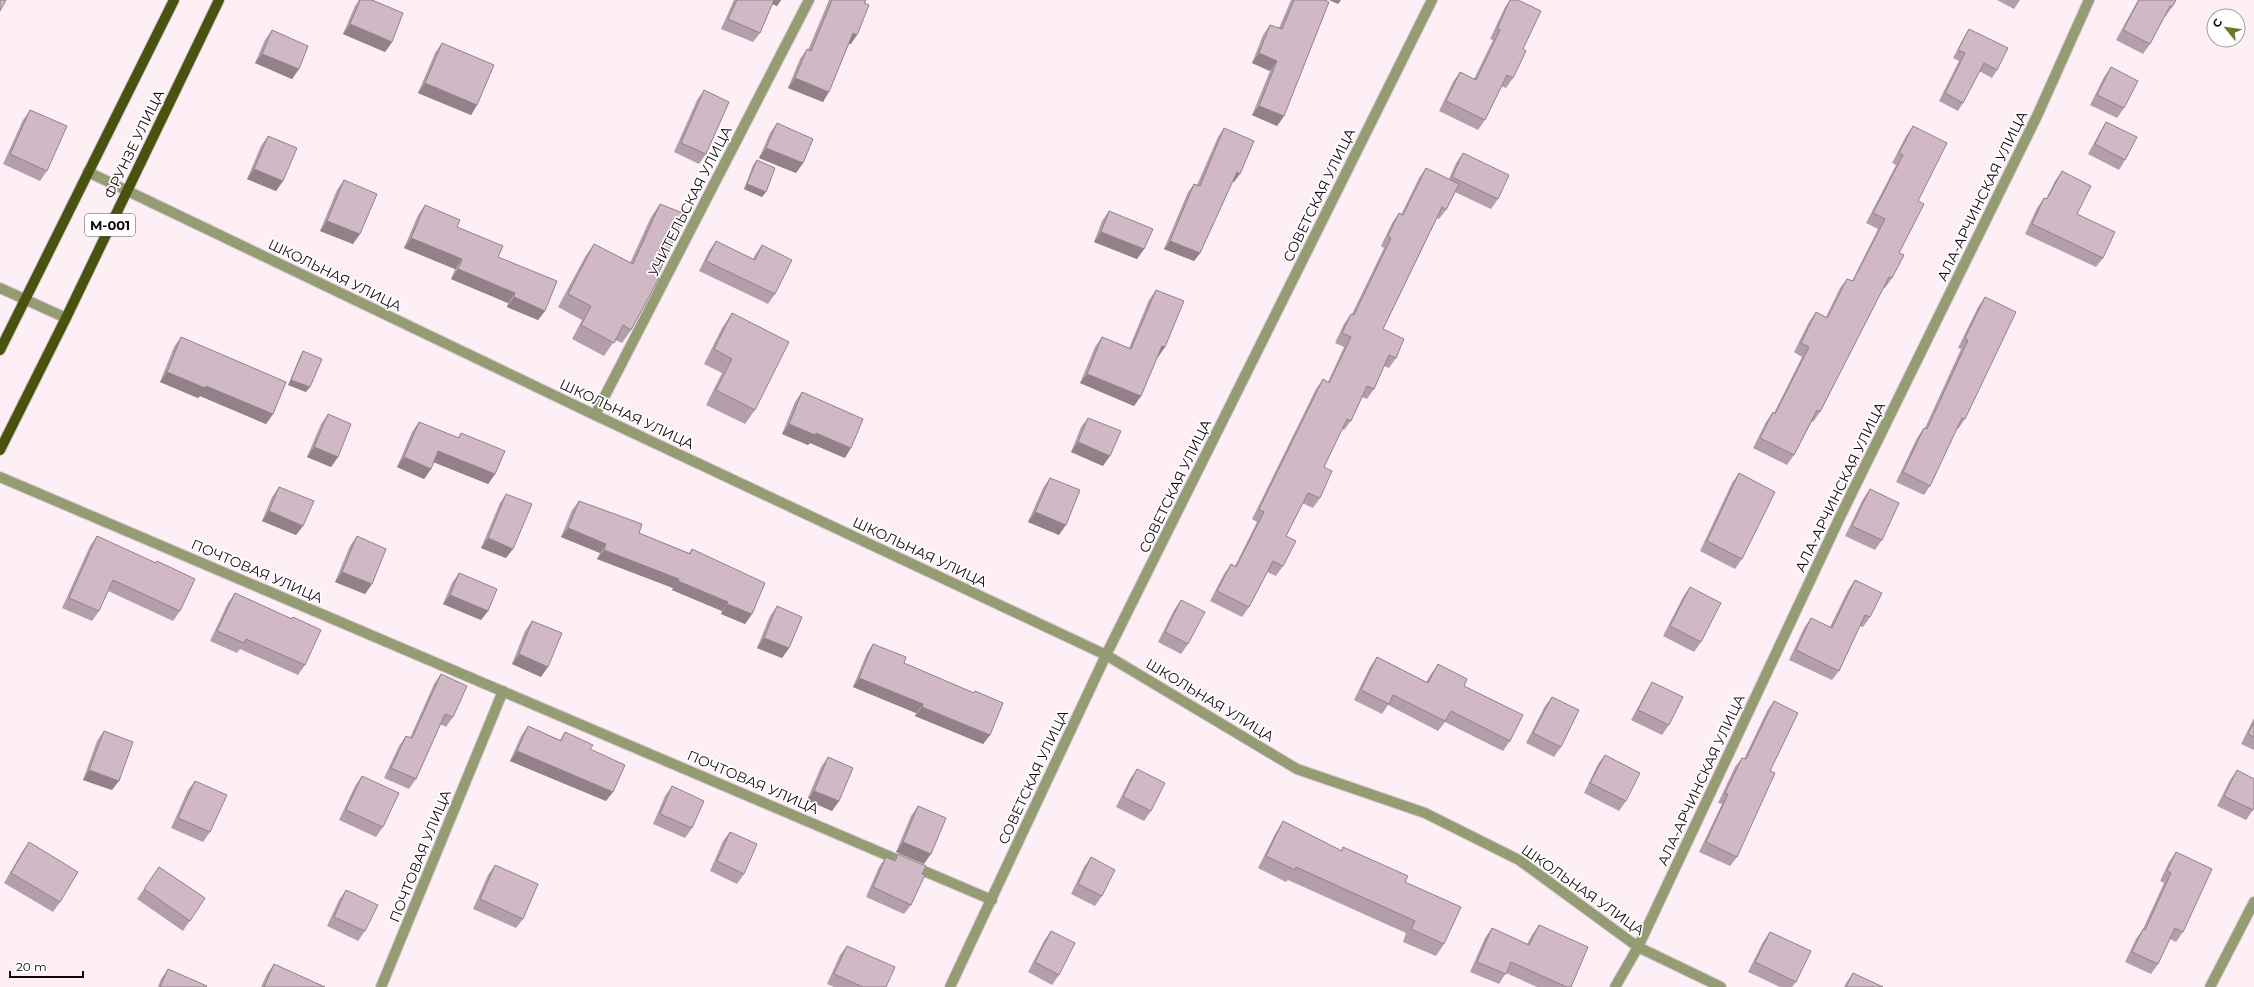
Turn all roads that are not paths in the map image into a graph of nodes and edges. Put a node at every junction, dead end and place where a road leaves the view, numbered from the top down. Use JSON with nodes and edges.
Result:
{"nodes":[{"id":1,"x":174,"y":0,"type":"edge"},
{"id":2,"x":219,"y":0,"type":"edge"},
{"id":3,"x":809,"y":0,"type":"edge"},
{"id":4,"x":1432,"y":0,"type":"edge"},
{"id":5,"x":2089,"y":0,"type":"edge"},
{"id":6,"x":88,"y":172,"type":"junction"},
{"id":7,"x":126,"y":191,"type":"junction"},
{"id":8,"x":0,"y":288,"type":"edge"},
{"id":9,"x":25,"y":299,"type":"junction"},
{"id":10,"x":66,"y":318,"type":"junction"},
{"id":11,"x":0,"y":350,"type":"edge"},
{"id":12,"x":595,"y":415,"type":"junction"},
{"id":13,"x":0,"y":450,"type":"edge"},
{"id":14,"x":0,"y":477,"type":"edge"},
{"id":15,"x":1106,"y":655,"type":"junction"},
{"id":16,"x":503,"y":691,"type":"junction"},
{"id":17,"x":992,"y":900,"type":"junction"},
{"id":18,"x":2254,"y":902,"type":"edge"},
{"id":19,"x":1638,"y":947,"type":"junction"},
{"id":20,"x":381,"y":987,"type":"edge"},
{"id":21,"x":950,"y":987,"type":"edge"},
{"id":22,"x":1615,"y":987,"type":"edge"},
{"id":23,"x":1721,"y":987,"type":"edge"},
{"id":24,"x":2210,"y":987,"type":"edge"}],
"edges":[{"from":1,"to":6,"type":"main road","name":"ФРУНЗЕ УЛИЦА","number":"M-001"},
{"from":2,"to":7,"type":"main road","name":"ФРУНЗЕ УЛИЦА","number":"M-001"},
{"from":3,"to":12,"type":"street","name":"УЧИТЕЛЬСКАЯ УЛИЦА"},
{"from":4,"to":15,"type":"street","name":"СОВЕТСКАЯ УЛИЦА"},
{"from":5,"to":19,"type":"street","name":"АЛА-АРЧИНСКАЯ УЛИЦА"},
{"from":6,"to":7,"type":"street","name":"ШКОЛЬНАЯ УЛИЦА"},
{"from":6,"to":9,"type":"main road","name":"ФРУНЗЕ УЛИЦА","number":"M-001"},
{"from":7,"to":10,"type":"main road","name":"ФРУНЗЕ УЛИЦА","number":"M-001"},
{"from":7,"to":12,"type":"street","name":"ШКОЛЬНАЯ УЛИЦА"},
{"from":8,"to":9,"type":"street"},
{"from":9,"to":10,"type":"street"},
{"from":9,"to":11,"type":"main road","name":"ФРУНЗЕ УЛИЦА","number":"M-001"},
{"from":10,"to":13,"type":"main road","name":"ФРУНЗЕ УЛИЦА","number":"M-001"},
{"from":12,"to":15,"type":"street","name":"ШКОЛЬНАЯ УЛИЦА"},
{"from":14,"to":16,"type":"street","name":"ПОЧТОВАЯ УЛИЦА"},
{"from":15,"to":17,"type":"street","name":"СОВЕТСКАЯ УЛИЦА"},
{"from":15,"to":19,"type":"street","name":"ШКОЛЬНАЯ УЛИЦА"},
{"from":16,"to":17,"type":"street","name":"ПОЧТОВАЯ УЛИЦА"},
{"from":16,"to":20,"type":"street","name":"ПОЧТОВАЯ УЛИЦА"},
{"from":17,"to":21,"type":"street","name":"СОВЕТСКАЯ УЛИЦА"},
{"from":18,"to":24,"type":"street"},
{"from":19,"to":22,"type":"street","name":"АЛА-АРЧИНСКАЯ УЛИЦА"},
{"from":19,"to":23,"type":"street","name":"ШКОЛЬНАЯ УЛИЦА"}]}
